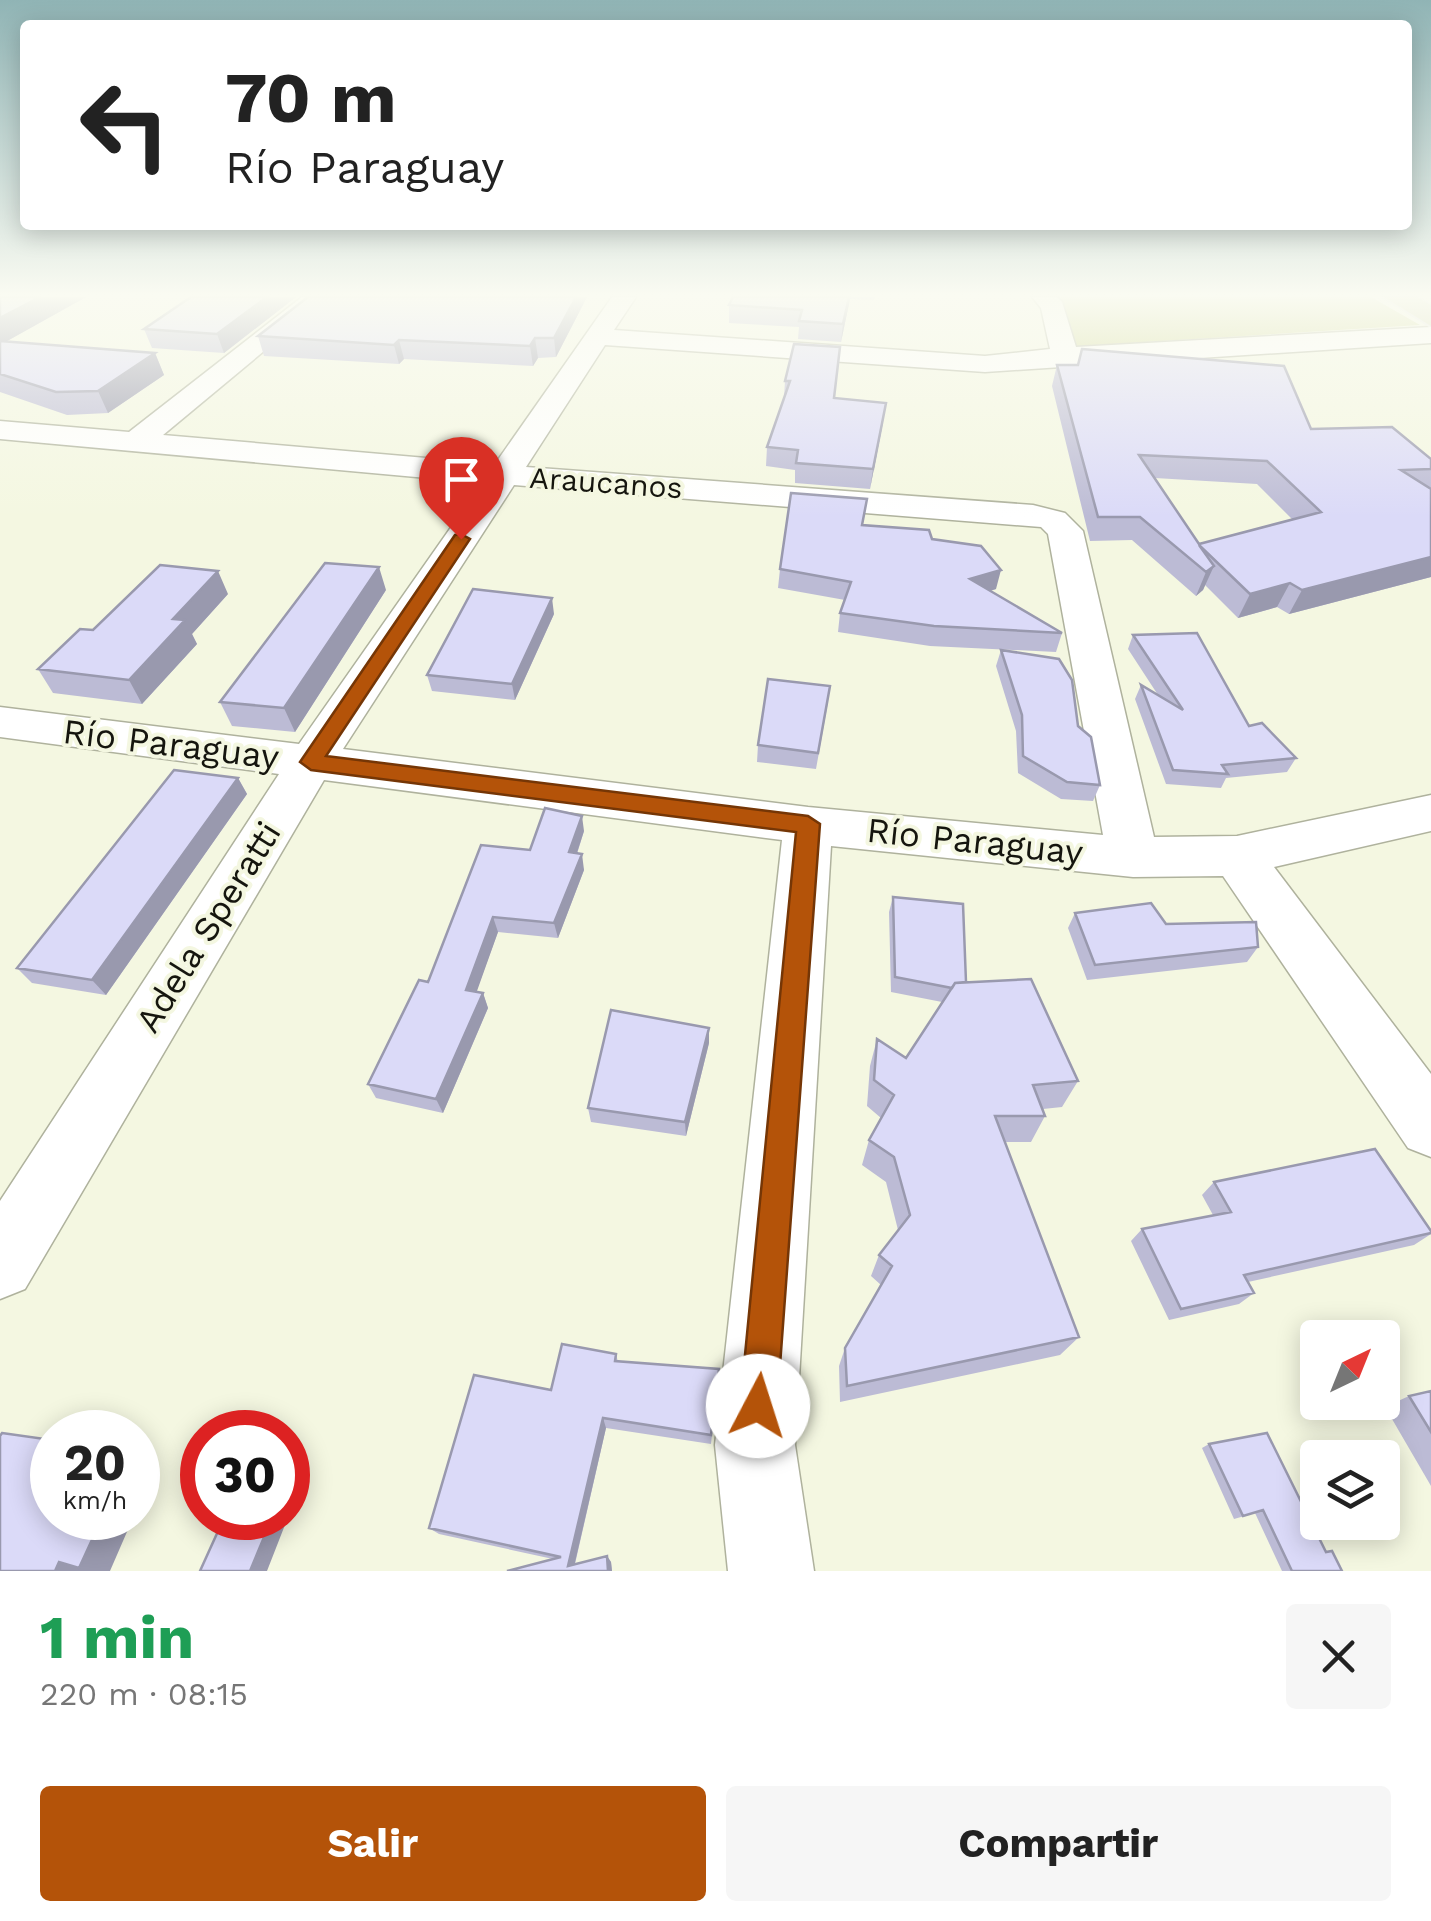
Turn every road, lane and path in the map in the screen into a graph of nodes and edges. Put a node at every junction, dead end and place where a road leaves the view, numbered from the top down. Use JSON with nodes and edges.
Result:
{"nodes":[{"id":1,"x":225,"y":370,"type":"edge"},
{"id":2,"x":575,"y":370,"type":"edge"},
{"id":3,"x":0,"y":430,"type":"edge"},
{"id":4,"x":136,"y":442,"type":"junction"},
{"id":5,"x":504,"y":475,"type":"junction"},
{"id":6,"x":0,"y":722,"type":"edge"},
{"id":7,"x":311,"y":762,"type":"junction"},
{"id":8,"x":1431,"y":813,"type":"edge"},
{"id":9,"x":808,"y":824,"type":"junction"},
{"id":10,"x":1238,"y":856,"type":"junction"},
{"id":11,"x":1133,"y":858,"type":"junction"},
{"id":12,"x":1431,"y":1126,"type":"edge"},
{"id":13,"x":0,"y":1264,"type":"edge"},
{"id":14,"x":771,"y":1571,"type":"edge"}],
"edges":[{"from":1,"to":4,"type":"street"},
{"from":2,"to":5,"type":"street","name":"Adela Speratti"},
{"from":3,"to":4,"type":"street","name":"Araucanos"},
{"from":4,"to":5,"type":"street","name":"Araucanos"},
{"from":5,"to":7,"type":"street","name":"Adela Speratti"},
{"from":5,"to":11,"type":"street","name":"Araucanos"},
{"from":6,"to":7,"type":"street","name":"Río Paraguay"},
{"from":7,"to":9,"type":"street","name":"Río Paraguay"},
{"from":7,"to":13,"type":"street","name":"Adela Speratti"},
{"from":8,"to":10,"type":"street","name":"Río Paraguay"},
{"from":9,"to":11,"type":"street","name":"Río Paraguay"},
{"from":9,"to":14,"type":"street"},
{"from":10,"to":11,"type":"street","name":"Río Paraguay"},
{"from":10,"to":12,"type":"street"}]}
